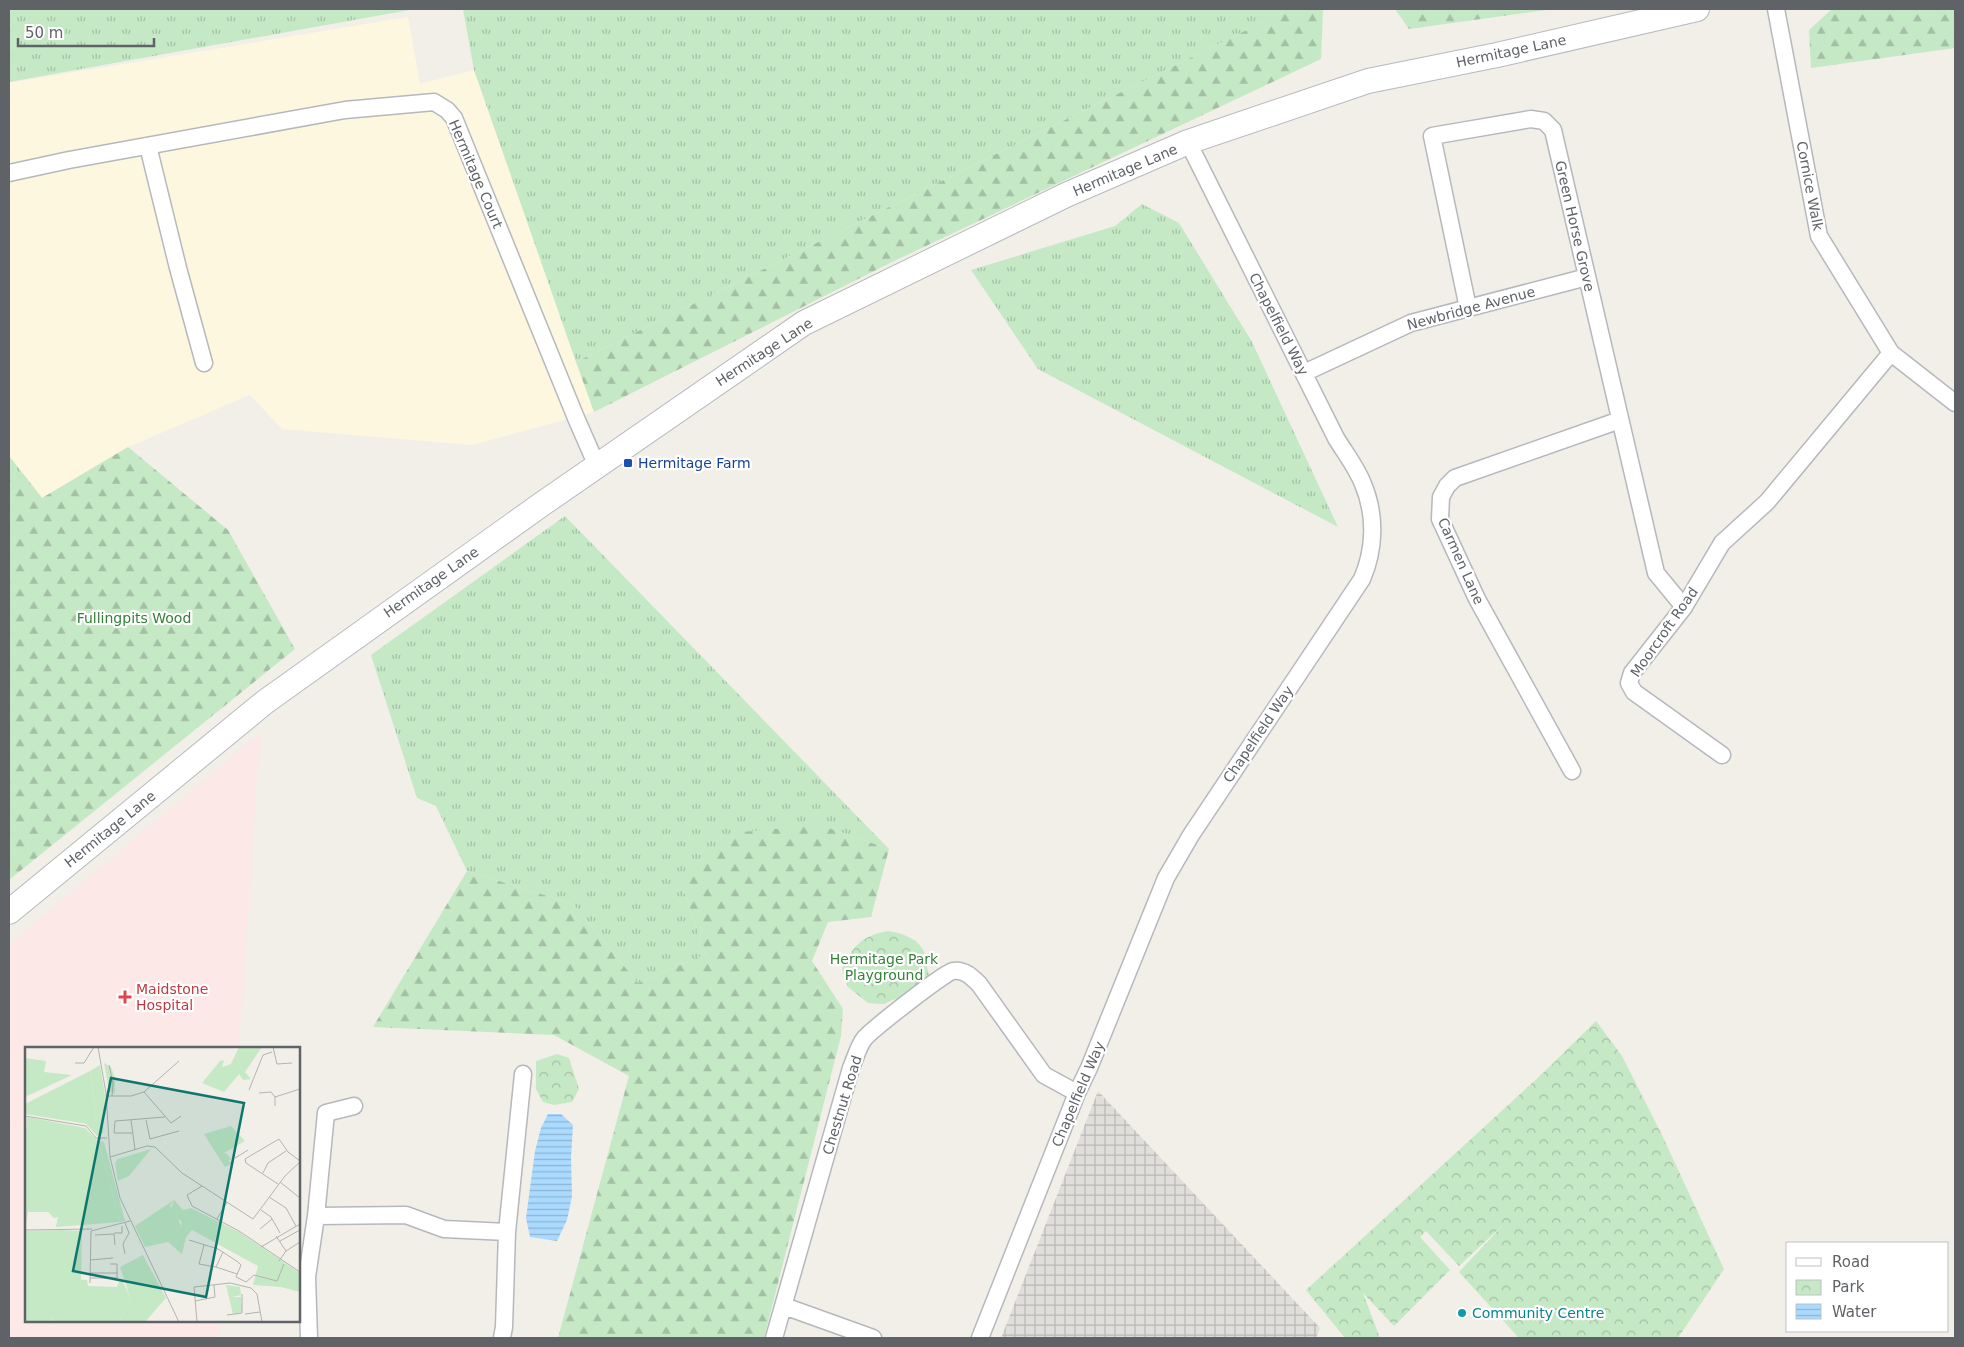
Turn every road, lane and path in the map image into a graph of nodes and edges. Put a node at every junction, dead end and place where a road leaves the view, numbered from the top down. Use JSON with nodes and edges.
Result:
{"nodes":[{"id":1,"x":1698,"y":9,"type":"edge"},
{"id":2,"x":1776,"y":9,"type":"edge"},
{"id":3,"x":1188,"y":142,"type":"junction"},
{"id":4,"x":148,"y":146,"type":"junction"},
{"id":5,"x":9,"y":173,"type":"edge"},
{"id":6,"x":1587,"y":277,"type":"junction"},
{"id":7,"x":1468,"y":308,"type":"junction"},
{"id":8,"x":1891,"y":354,"type":"junction"},
{"id":9,"x":204,"y":363,"type":"dead end"},
{"id":10,"x":1304,"y":373,"type":"junction"},
{"id":11,"x":1955,"y":403,"type":"edge"},
{"id":12,"x":1620,"y":420,"type":"junction"},
{"id":13,"x":597,"y":466,"type":"junction"},
{"id":14,"x":1684,"y":607,"type":"junction"},
{"id":15,"x":1722,"y":754,"type":"dead end"},
{"id":16,"x":1572,"y":771,"type":"dead end"},
{"id":17,"x":9,"y":912,"type":"edge"},
{"id":18,"x":524,"y":1074,"type":"dead end"},
{"id":19,"x":1077,"y":1093,"type":"junction"},
{"id":20,"x":354,"y":1106,"type":"dead end"},
{"id":21,"x":316,"y":1216,"type":"junction"},
{"id":22,"x":507,"y":1232,"type":"junction"},
{"id":23,"x":784,"y":1306,"type":"junction"},
{"id":24,"x":308,"y":1338,"type":"edge"},
{"id":25,"x":502,"y":1338,"type":"edge"},
{"id":26,"x":774,"y":1338,"type":"edge"},
{"id":27,"x":873,"y":1338,"type":"edge"},
{"id":28,"x":980,"y":1338,"type":"edge"}],
"edges":[{"from":1,"to":3,"type":"main road","name":"Hermitage Lane"},
{"from":2,"to":8,"type":"street","name":"Cornice Walk"},
{"from":3,"to":10,"type":"street","name":"Chapelfield Way"},
{"from":3,"to":13,"type":"main road","name":"Hermitage Lane"},
{"from":4,"to":5,"type":"street","name":"Hermitage Court"},
{"from":4,"to":9,"type":"street"},
{"from":4,"to":13,"type":"street","name":"Hermitage Court"},
{"from":6,"to":7,"type":"street","name":"Newbridge Avenue"},
{"from":6,"to":7,"type":"street","name":"Green Horse Grove"},
{"from":6,"to":12,"type":"street","name":"Green Horse Grove"},
{"from":7,"to":10,"type":"street","name":"Newbridge Avenue"},
{"from":8,"to":11,"type":"street","name":"Cornice Walk"},
{"from":8,"to":14,"type":"street","name":"Moorcroft Road"},
{"from":10,"to":19,"type":"street","name":"Chapelfield Way"},
{"from":12,"to":14,"type":"street","name":"Green Horse Grove"},
{"from":12,"to":16,"type":"street","name":"Carmen Lane"},
{"from":13,"to":17,"type":"main road","name":"Hermitage Lane"},
{"from":14,"to":15,"type":"street","name":"Moorcroft Road"},
{"from":18,"to":22,"type":"street"},
{"from":19,"to":23,"type":"street","name":"Chestnut Road"},
{"from":19,"to":28,"type":"street","name":"Chapelfield Way"},
{"from":20,"to":21,"type":"street"},
{"from":21,"to":22,"type":"street"},
{"from":21,"to":24,"type":"street"},
{"from":22,"to":25,"type":"street"},
{"from":23,"to":26,"type":"street","name":"Chestnut Road"},
{"from":23,"to":27,"type":"street"}]}
